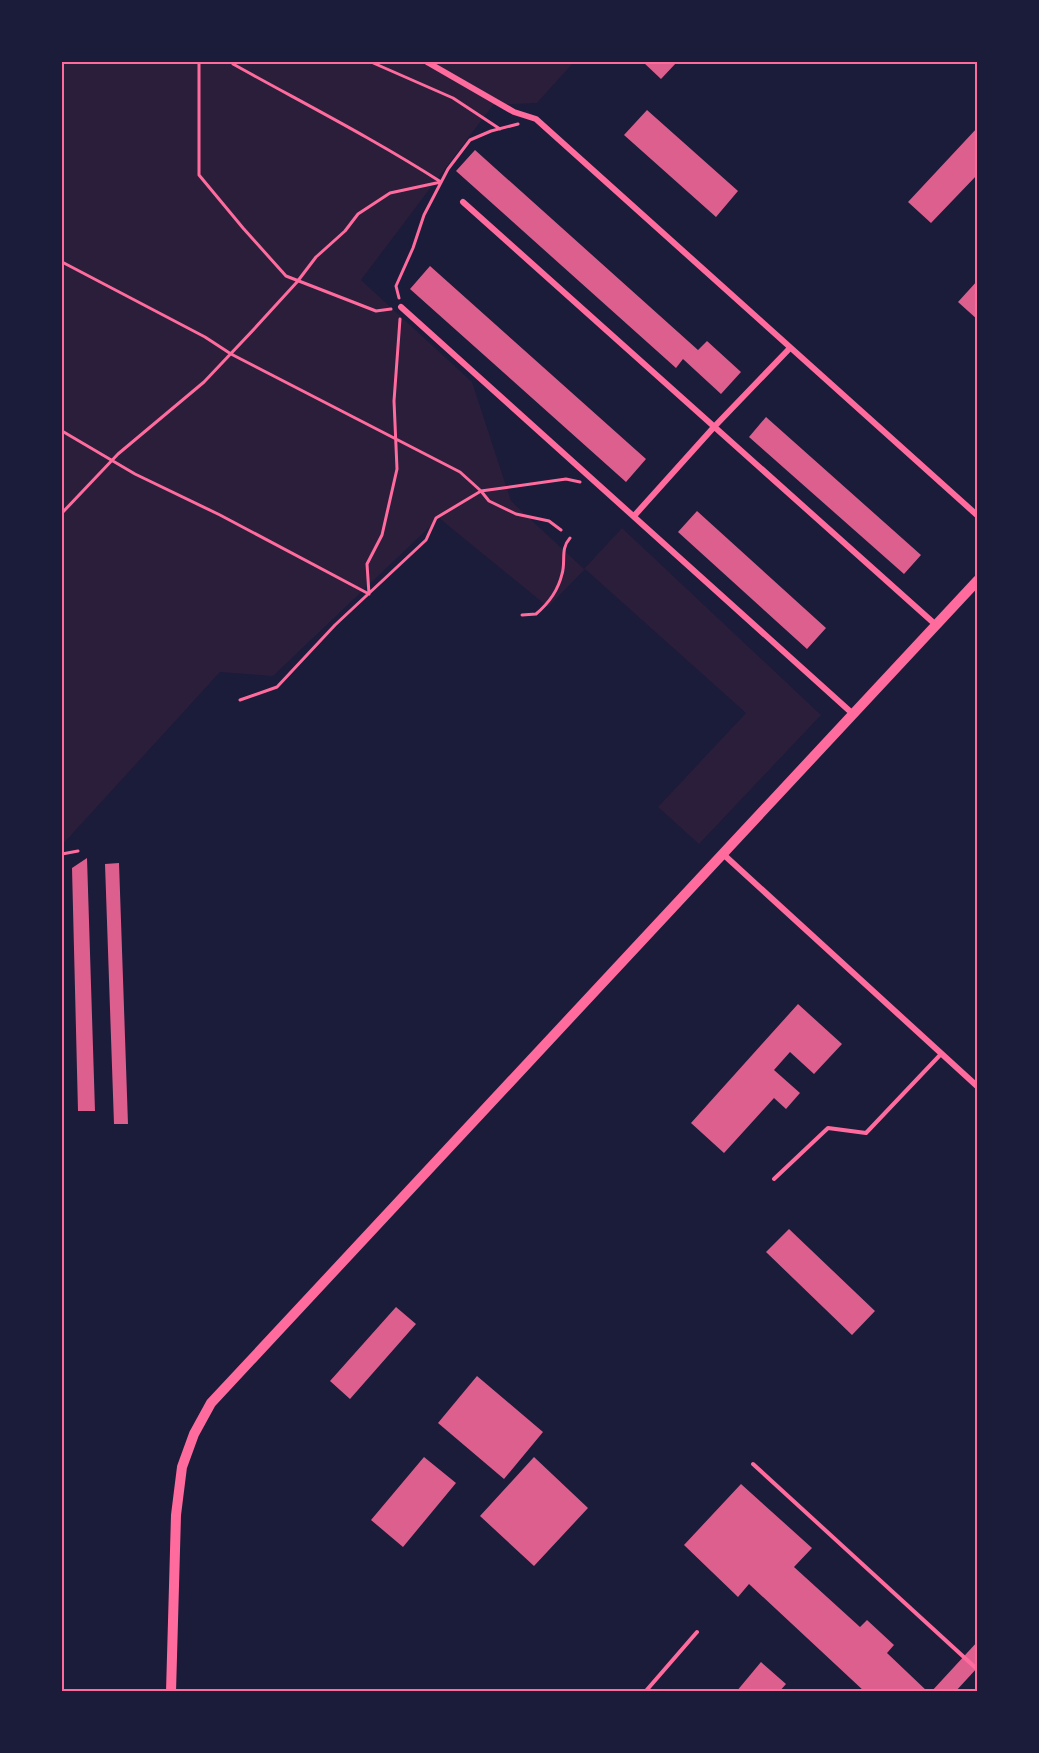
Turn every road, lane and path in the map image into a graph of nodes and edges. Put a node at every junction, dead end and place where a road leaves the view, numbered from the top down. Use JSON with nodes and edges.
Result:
{"nodes":[{"id":1,"x":199,"y":62,"type":"edge"},
{"id":2,"x":232,"y":62,"type":"edge"},
{"id":3,"x":371,"y":62,"type":"edge"},
{"id":4,"x":427,"y":62,"type":"edge"},
{"id":5,"x":500,"y":129,"type":"dead end"},
{"id":6,"x":463,"y":202,"type":"dead end"},
{"id":7,"x":62,"y":262,"type":"edge"},
{"id":8,"x":297,"y":282,"type":"junction"},
{"id":9,"x":401,"y":307,"type":"joint"},
{"id":10,"x":790,"y":348,"type":"junction"},
{"id":11,"x":231,"y":354,"type":"junction"},
{"id":12,"x":714,"y":427,"type":"junction"},
{"id":13,"x":62,"y":431,"type":"edge"},
{"id":14,"x":112,"y":461,"type":"junction"},
{"id":15,"x":602,"y":488,"type":"junction"},
{"id":16,"x":481,"y":491,"type":"junction"},
{"id":17,"x":62,"y":513,"type":"edge"},
{"id":18,"x":634,"y":516,"type":"junction"},
{"id":19,"x":978,"y":516,"type":"edge"},
{"id":20,"x":561,"y":530,"type":"dead end"},
{"id":21,"x":570,"y":538,"type":"dead end"},
{"id":22,"x":978,"y":580,"type":"edge"},
{"id":23,"x":369,"y":594,"type":"junction"},
{"id":24,"x":522,"y":615,"type":"dead end"},
{"id":25,"x":936,"y":625,"type":"junction"},
{"id":26,"x":240,"y":700,"type":"dead end"},
{"id":27,"x":853,"y":714,"type":"junction"},
{"id":28,"x":78,"y":850,"type":"dead end"},
{"id":29,"x":62,"y":854,"type":"edge"},
{"id":30,"x":723,"y":854,"type":"junction"},
{"id":31,"x":941,"y":1054,"type":"junction"},
{"id":32,"x":978,"y":1087,"type":"edge"},
{"id":33,"x":774,"y":1179,"type":"dead end"},
{"id":34,"x":753,"y":1464,"type":"dead end"},
{"id":35,"x":697,"y":1632,"type":"dead end"},
{"id":36,"x":978,"y":1670,"type":"edge"},
{"id":37,"x":171,"y":1692,"type":"edge"},
{"id":38,"x":645,"y":1692,"type":"edge"}],
"edges":[{"from":1,"to":8,"type":"path"},
{"from":2,"to":8,"type":"path"},
{"from":3,"to":5,"type":"path"},
{"from":4,"to":10,"type":"street"},
{"from":6,"to":12,"type":"street"},
{"from":7,"to":11,"type":"path"},
{"from":8,"to":9,"type":"path"},
{"from":8,"to":11,"type":"path"},
{"from":9,"to":15,"type":"street"},
{"from":10,"to":12,"type":"street"},
{"from":10,"to":19,"type":"street"},
{"from":11,"to":14,"type":"path"},
{"from":11,"to":16,"type":"path"},
{"from":12,"to":18,"type":"street"},
{"from":12,"to":25,"type":"street"},
{"from":13,"to":14,"type":"path"},
{"from":14,"to":17,"type":"path"},
{"from":14,"to":23,"type":"path"},
{"from":15,"to":16,"type":"path"},
{"from":15,"to":18,"type":"street"},
{"from":16,"to":20,"type":"path"},
{"from":16,"to":23,"type":"path"},
{"from":18,"to":27,"type":"street"},
{"from":21,"to":24,"type":"path"},
{"from":22,"to":25,"type":"street"},
{"from":23,"to":26,"type":"path"},
{"from":25,"to":27,"type":"street"},
{"from":27,"to":30,"type":"street"},
{"from":28,"to":29,"type":"path"},
{"from":30,"to":31,"type":"street"},
{"from":30,"to":37,"type":"street"},
{"from":31,"to":32,"type":"street"},
{"from":31,"to":33,"type":"lane"},
{"from":34,"to":36,"type":"lane"},
{"from":35,"to":38,"type":"lane"}]}
